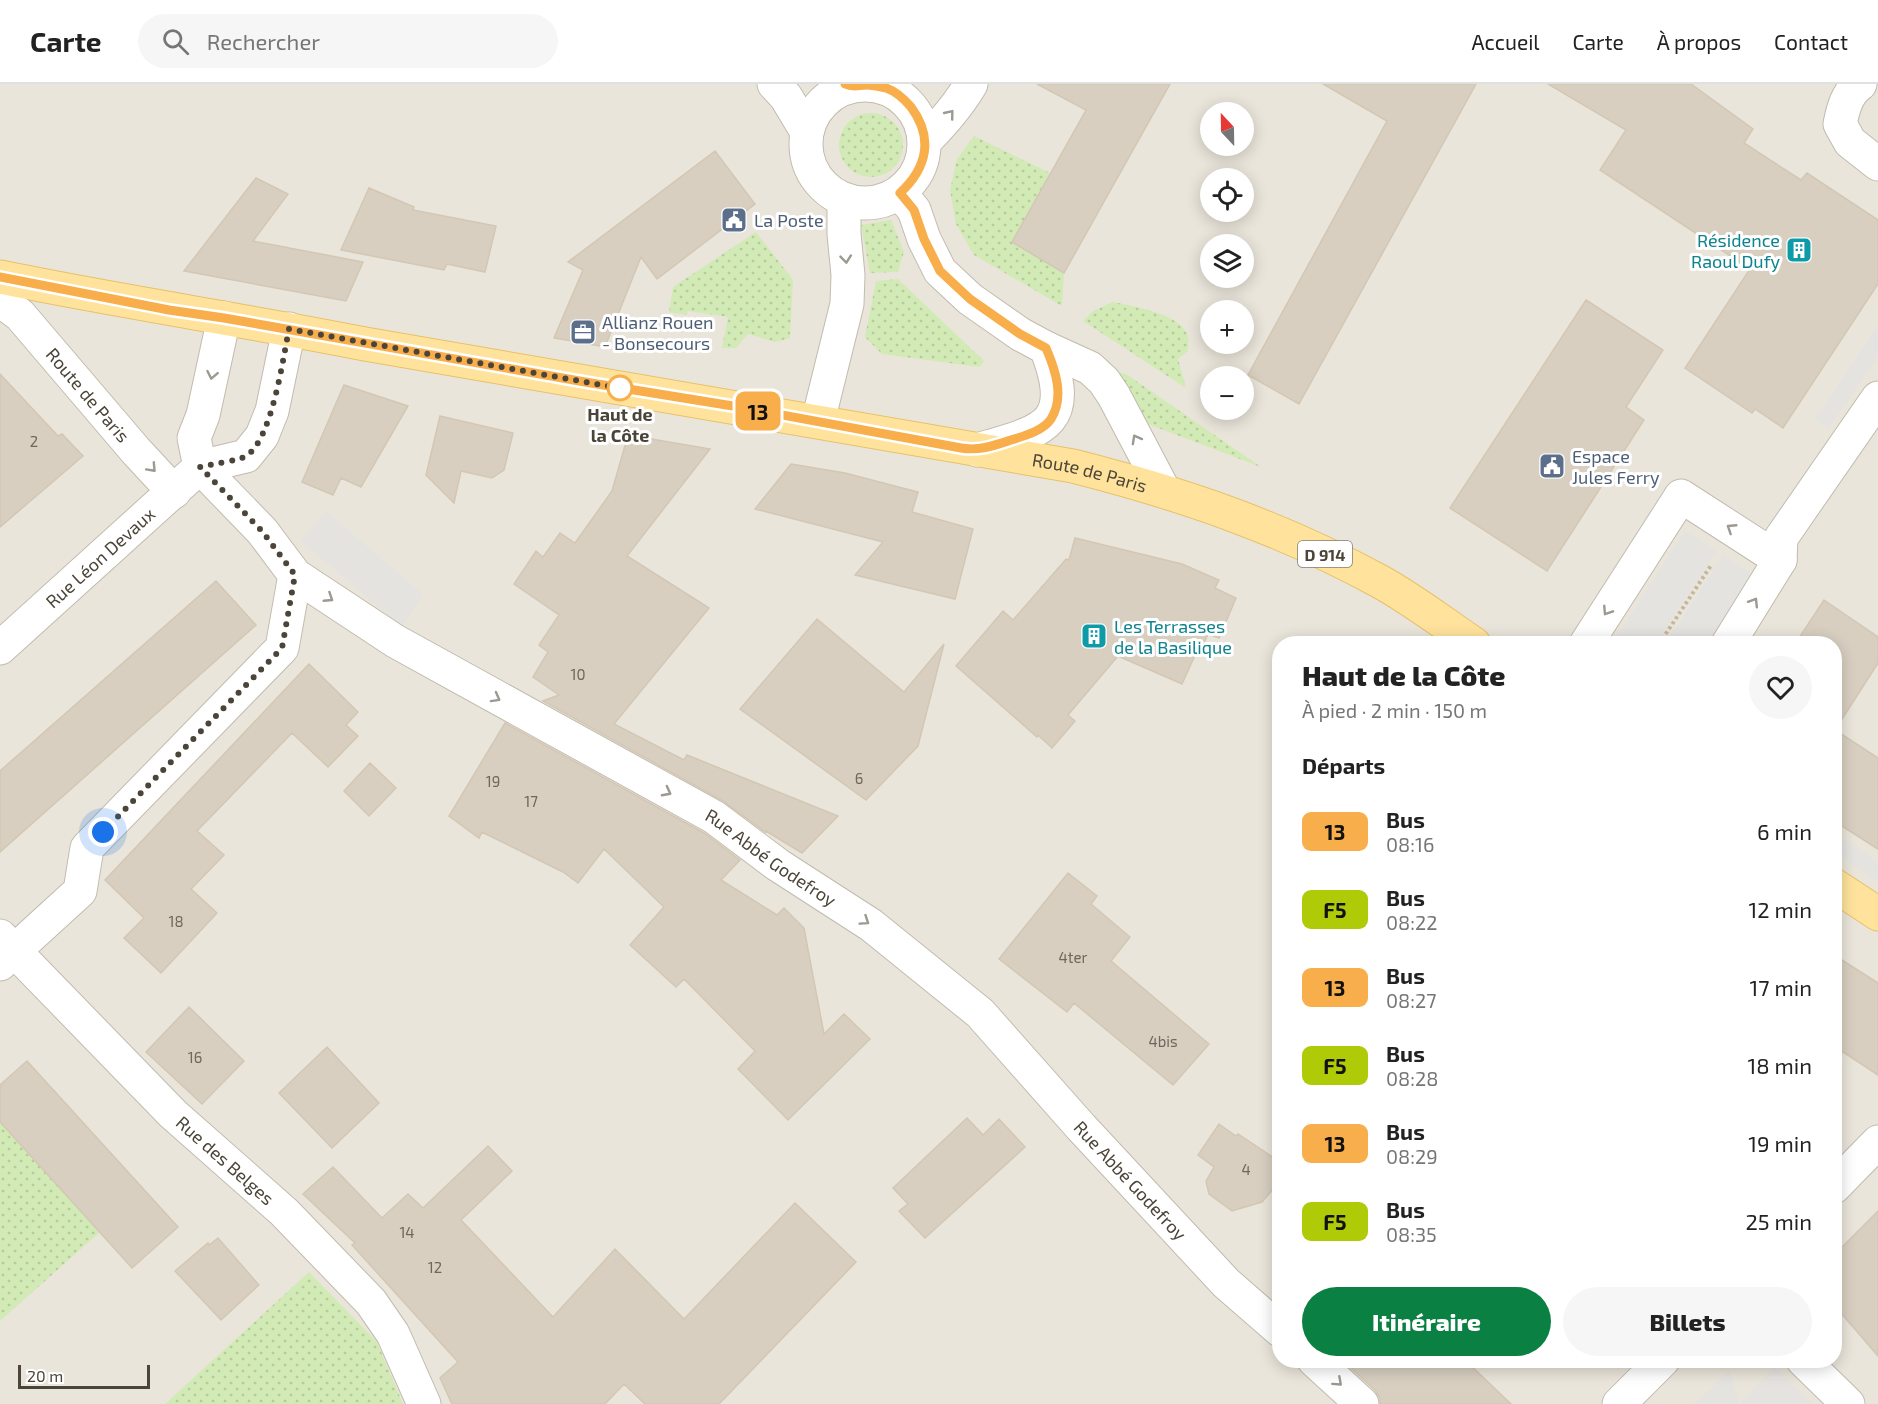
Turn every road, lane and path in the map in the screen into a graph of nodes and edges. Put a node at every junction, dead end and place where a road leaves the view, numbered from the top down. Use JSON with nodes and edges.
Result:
{"nodes":[{"id":1,"x":774,"y":84,"type":"edge"},
{"id":2,"x":971,"y":84,"type":"edge"},
{"id":3,"x":1860,"y":84,"type":"edge"},
{"id":4,"x":847,"y":85,"type":"edge"},
{"id":5,"x":891,"y":86,"type":"edge"},
{"id":6,"x":807,"y":132,"type":"junction"},
{"id":7,"x":925,"y":141,"type":"junction"},
{"id":8,"x":1878,"y":164,"type":"edge"},
{"id":9,"x":900,"y":193,"type":"junction"},
{"id":10,"x":844,"y":200,"type":"junction"},
{"id":11,"x":0,"y":278,"type":"edge"},
{"id":12,"x":0,"y":300,"type":"edge"},
{"id":13,"x":224,"y":318,"type":"junction"},
{"id":14,"x":289,"y":329,"type":"junction"},
{"id":15,"x":1046,"y":348,"type":"junction"},
{"id":16,"x":1878,"y":398,"type":"edge"},
{"id":17,"x":818,"y":421,"type":"junction"},
{"id":18,"x":977,"y":450,"type":"junction"},
{"id":19,"x":200,"y":467,"type":"junction"},
{"id":20,"x":1164,"y":490,"type":"junction"},
{"id":21,"x":174,"y":492,"type":"junction"},
{"id":22,"x":1780,"y":560,"type":"junction"},
{"id":23,"x":1715,"y":561,"type":"dead end"},
{"id":24,"x":295,"y":575,"type":"junction"},
{"id":25,"x":1462,"y":636,"type":"edge"},
{"id":26,"x":1591,"y":636,"type":"edge"},
{"id":27,"x":1664,"y":636,"type":"edge"},
{"id":28,"x":1733,"y":636,"type":"edge"},
{"id":29,"x":0,"y":648,"type":"edge"},
{"id":30,"x":1842,"y":890,"type":"edge"},
{"id":31,"x":1878,"y":914,"type":"edge"},
{"id":32,"x":5,"y":950,"type":"edge"},
{"id":33,"x":1878,"y":1142,"type":"edge"},
{"id":34,"x":1842,"y":1179,"type":"edge"},
{"id":35,"x":1272,"y":1323,"type":"edge"},
{"id":36,"x":1323,"y":1368,"type":"edge"},
{"id":37,"x":1655,"y":1368,"type":"edge"},
{"id":38,"x":1811,"y":1368,"type":"edge"},
{"id":39,"x":424,"y":1404,"type":"edge"},
{"id":40,"x":1362,"y":1404,"type":"edge"},
{"id":41,"x":1619,"y":1404,"type":"edge"},
{"id":42,"x":1848,"y":1404,"type":"edge"}],
"edges":[{"from":1,"to":6,"type":"street"},
{"from":7,"to":2,"type":"street","one_way":true},
{"from":3,"to":8,"type":"street"},
{"from":4,"to":5,"type":"street"},
{"from":4,"to":6,"type":"street"},
{"from":5,"to":7,"type":"street"},
{"from":6,"to":10,"type":"street"},
{"from":7,"to":9,"type":"street"},
{"from":9,"to":10,"type":"street"},
{"from":9,"to":15,"type":"street"},
{"from":10,"to":17,"type":"street","one_way":true},
{"from":11,"to":13,"type":"main road","name":"Route de Paris","number":"D 914"},
{"from":12,"to":21,"type":"street","name":"Route de Paris","one_way":true},
{"from":13,"to":14,"type":"main road","name":"Route de Paris","number":"D 914"},
{"from":13,"to":19,"type":"street","one_way":true},
{"from":14,"to":17,"type":"main road","name":"Route de Paris","number":"D 914"},
{"from":14,"to":19,"type":"street"},
{"from":15,"to":18,"type":"street"},
{"from":20,"to":15,"type":"street","one_way":true},
{"from":16,"to":22,"type":"street"},
{"from":17,"to":18,"type":"main road","name":"Route de Paris","number":"D 914"},
{"from":18,"to":20,"type":"main road","name":"Route de Paris","number":"D 914"},
{"from":19,"to":21,"type":"street","name":"Rue Léon Devaux"},
{"from":19,"to":24,"type":"street","name":"Rue Abbé Godefroy"},
{"from":20,"to":25,"type":"main road","name":"Route de Paris","number":"D 914"},
{"from":21,"to":29,"type":"street","name":"Rue Léon Devaux"},
{"from":22,"to":26,"type":"street","one_way":true},
{"from":28,"to":22,"type":"street","one_way":true},
{"from":23,"to":27,"type":"path"},
{"from":24,"to":32,"type":"street"},
{"from":24,"to":35,"type":"street","name":"Rue Abbé Godefroy","one_way":true},
{"from":30,"to":31,"type":"main road"},
{"from":32,"to":39,"type":"street","name":"Rue des Belges"},
{"from":33,"to":34,"type":"street"},
{"from":36,"to":40,"type":"street","one_way":true},
{"from":37,"to":41,"type":"street"},
{"from":38,"to":42,"type":"street"}]}
